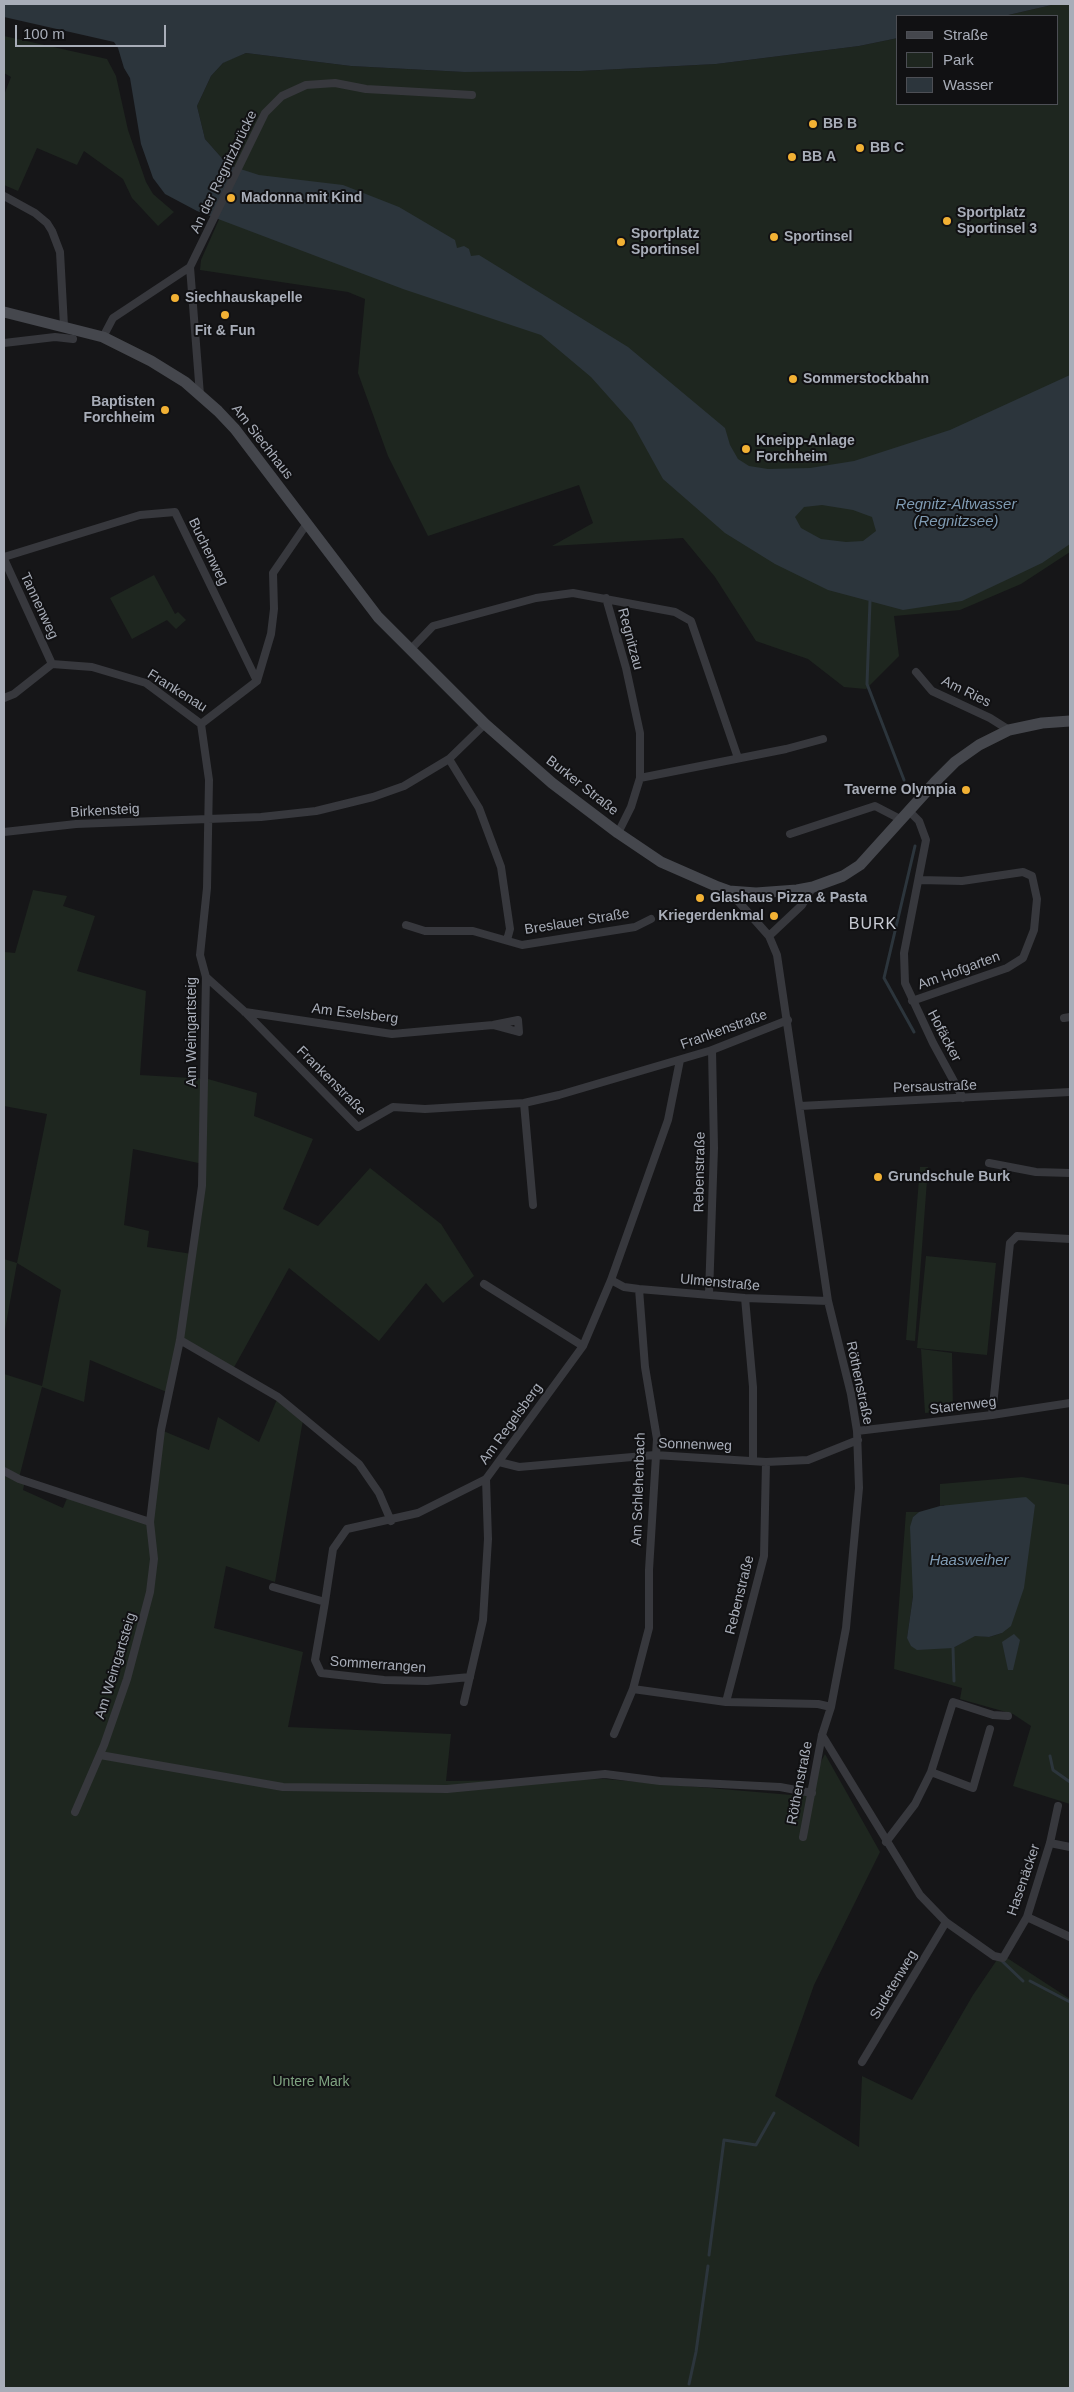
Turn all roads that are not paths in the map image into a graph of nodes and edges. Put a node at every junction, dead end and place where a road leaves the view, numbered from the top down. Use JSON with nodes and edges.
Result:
{"nodes":[{"id":1,"x":472,"y":95,"type":"dead end"},
{"id":2,"x":4,"y":196,"type":"edge"},
{"id":3,"x":190,"y":267,"type":"junction"},
{"id":4,"x":4,"y":312,"type":"edge"},
{"id":5,"x":64,"y":326,"type":"junction"},
{"id":6,"x":103,"y":337,"type":"junction"},
{"id":7,"x":73,"y":339,"type":"dead end"},
{"id":8,"x":4,"y":343,"type":"edge"},
{"id":9,"x":200,"y":395,"type":"junction"},
{"id":10,"x":306,"y":525,"type":"junction"},
{"id":11,"x":4,"y":558,"type":"edge"},
{"id":12,"x":606,"y":598,"type":"junction"},
{"id":13,"x":410,"y":650,"type":"junction"},
{"id":14,"x":52,"y":664,"type":"junction"},
{"id":15,"x":916,"y":672,"type":"dead end"},
{"id":16,"x":257,"y":682,"type":"junction"},
{"id":17,"x":4,"y":698,"type":"edge"},
{"id":18,"x":1070,"y":721,"type":"edge"},
{"id":19,"x":201,"y":724,"type":"junction"},
{"id":20,"x":485,"y":724,"type":"junction"},
{"id":21,"x":1009,"y":730,"type":"junction"},
{"id":22,"x":823,"y":739,"type":"dead end"},
{"id":23,"x":738,"y":758,"type":"junction"},
{"id":24,"x":449,"y":759,"type":"junction"},
{"id":25,"x":640,"y":778,"type":"junction"},
{"id":26,"x":906,"y":816,"type":"junction"},
{"id":27,"x":209,"y":818,"type":"junction"},
{"id":28,"x":4,"y":832,"type":"edge"},
{"id":29,"x":618,"y":833,"type":"junction"},
{"id":30,"x":790,"y":834,"type":"dead end"},
{"id":31,"x":920,"y":880,"type":"junction"},
{"id":32,"x":813,"y":888,"type":"junction"},
{"id":33,"x":729,"y":891,"type":"junction"},
{"id":34,"x":651,"y":919,"type":"dead end"},
{"id":35,"x":406,"y":925,"type":"dead end"},
{"id":36,"x":769,"y":936,"type":"junction"},
{"id":37,"x":507,"y":940,"type":"junction"},
{"id":38,"x":206,"y":977,"type":"junction"},
{"id":39,"x":912,"y":1001,"type":"junction"},
{"id":40,"x":244,"y":1012,"type":"junction"},
{"id":41,"x":788,"y":1020,"type":"junction"},
{"id":42,"x":493,"y":1025,"type":"dead end"},
{"id":43,"x":712,"y":1050,"type":"junction"},
{"id":44,"x":680,"y":1060,"type":"junction"},
{"id":45,"x":1070,"y":1092,"type":"edge"},
{"id":46,"x":963,"y":1098,"type":"junction"},
{"id":47,"x":524,"y":1103,"type":"junction"},
{"id":48,"x":800,"y":1106,"type":"junction"},
{"id":49,"x":989,"y":1163,"type":"dead end"},
{"id":50,"x":1070,"y":1174,"type":"edge"},
{"id":51,"x":533,"y":1205,"type":"dead end"},
{"id":52,"x":1070,"y":1239,"type":"edge"},
{"id":53,"x":611,"y":1280,"type":"junction"},
{"id":54,"x":484,"y":1284,"type":"dead end"},
{"id":55,"x":639,"y":1289,"type":"junction"},
{"id":56,"x":709,"y":1294,"type":"junction"},
{"id":57,"x":745,"y":1298,"type":"junction"},
{"id":58,"x":828,"y":1302,"type":"junction"},
{"id":59,"x":180,"y":1340,"type":"junction"},
{"id":60,"x":583,"y":1346,"type":"junction"},
{"id":61,"x":1070,"y":1403,"type":"edge"},
{"id":62,"x":992,"y":1415,"type":"junction"},
{"id":63,"x":857,"y":1431,"type":"junction"},
{"id":64,"x":858,"y":1440,"type":"junction"},
{"id":65,"x":655,"y":1455,"type":"junction"},
{"id":66,"x":753,"y":1460,"type":"junction"},
{"id":67,"x":499,"y":1462,"type":"junction"},
{"id":68,"x":766,"y":1462,"type":"junction"},
{"id":69,"x":4,"y":1471,"type":"edge"},
{"id":70,"x":486,"y":1479,"type":"junction"},
{"id":71,"x":391,"y":1521,"type":"junction"},
{"id":72,"x":150,"y":1522,"type":"junction"},
{"id":73,"x":273,"y":1587,"type":"dead end"},
{"id":74,"x":325,"y":1602,"type":"junction"},
{"id":75,"x":470,"y":1677,"type":"junction"},
{"id":76,"x":632,"y":1689,"type":"junction"},
{"id":77,"x":464,"y":1702,"type":"dead end"},
{"id":78,"x":726,"y":1702,"type":"junction"},
{"id":79,"x":831,"y":1707,"type":"junction"},
{"id":80,"x":1008,"y":1716,"type":"dead end"},
{"id":81,"x":990,"y":1728,"type":"dead end"},
{"id":82,"x":614,"y":1734,"type":"dead end"},
{"id":83,"x":822,"y":1735,"type":"junction"},
{"id":84,"x":100,"y":1755,"type":"junction"},
{"id":85,"x":931,"y":1772,"type":"junction"},
{"id":86,"x":812,"y":1793,"type":"junction"},
{"id":87,"x":1058,"y":1806,"type":"dead end"},
{"id":88,"x":75,"y":1812,"type":"dead end"},
{"id":89,"x":803,"y":1837,"type":"dead end"},
{"id":90,"x":886,"y":1842,"type":"junction"},
{"id":91,"x":1050,"y":1843,"type":"junction"},
{"id":92,"x":1070,"y":1847,"type":"edge"},
{"id":93,"x":1026,"y":1917,"type":"junction"},
{"id":94,"x":946,"y":1922,"type":"junction"},
{"id":95,"x":1070,"y":1937,"type":"edge"},
{"id":96,"x":862,"y":2062,"type":"dead end"}],
"edges":[{"from":1,"to":3,"type":"street","name":"An der Regnitzbrücke"},
{"from":2,"to":5,"type":"street"},
{"from":3,"to":6,"type":"street"},
{"from":3,"to":9,"type":"street"},
{"from":4,"to":5,"type":"main road","name":"Am Siechhaus"},
{"from":5,"to":6,"type":"main road","name":"Am Siechhaus"},
{"from":6,"to":9,"type":"main road","name":"Am Siechhaus"},
{"from":7,"to":8,"type":"street"},
{"from":9,"to":10,"type":"main road","name":"Am Siechhaus"},
{"from":10,"to":13,"type":"main road","name":"Burker Straße"},
{"from":10,"to":16,"type":"street"},
{"from":11,"to":14,"type":"street","name":"Tannenweg"},
{"from":11,"to":16,"type":"street","name":"Buchenweg"},
{"from":12,"to":13,"type":"street","name":"Regnitzau"},
{"from":12,"to":23,"type":"street"},
{"from":12,"to":25,"type":"street","name":"Regnitzau"},
{"from":13,"to":20,"type":"main road","name":"Burker Straße"},
{"from":14,"to":17,"type":"street"},
{"from":14,"to":19,"type":"street","name":"Frankenau"},
{"from":15,"to":21,"type":"street","name":"Am Ries"},
{"from":16,"to":19,"type":"street","name":"Frankenau"},
{"from":18,"to":21,"type":"main road","name":"Burker Straße"},
{"from":19,"to":27,"type":"street","name":"Am Weingartsteig"},
{"from":20,"to":24,"type":"street","name":"Birkensteig"},
{"from":20,"to":29,"type":"main road","name":"Burker Straße"},
{"from":21,"to":26,"type":"main road","name":"Burker Straße"},
{"from":22,"to":23,"type":"street"},
{"from":23,"to":25,"type":"street"},
{"from":24,"to":27,"type":"street","name":"Birkensteig"},
{"from":24,"to":37,"type":"street","name":"Breslauer Straße"},
{"from":25,"to":29,"type":"street","name":"Regnitzau"},
{"from":26,"to":30,"type":"street"},
{"from":26,"to":31,"type":"street","name":"Hofäcker"},
{"from":26,"to":32,"type":"main road","name":"Burker Straße"},
{"from":27,"to":28,"type":"street","name":"Birkensteig"},
{"from":27,"to":38,"type":"street","name":"Am Weingartsteig"},
{"from":29,"to":33,"type":"main road","name":"Burker Straße"},
{"from":31,"to":39,"type":"street","name":"Hofäcker"},
{"from":31,"to":39,"type":"street","name":"Am Hofgarten"},
{"from":32,"to":33,"type":"main road","name":"Burker Straße"},
{"from":32,"to":36,"type":"street"},
{"from":33,"to":36,"type":"street","name":"Röthenstraße"},
{"from":34,"to":37,"type":"street","name":"Breslauer Straße"},
{"from":35,"to":37,"type":"street","name":"Breslauer Straße"},
{"from":36,"to":41,"type":"street","name":"Röthenstraße"},
{"from":38,"to":40,"type":"street","name":"Frankenstraße"},
{"from":38,"to":59,"type":"street","name":"Am Weingartsteig"},
{"from":39,"to":46,"type":"street","name":"Hofäcker"},
{"from":40,"to":42,"type":"street","name":"Am Eselsberg"},
{"from":40,"to":47,"type":"street","name":"Frankenstraße"},
{"from":41,"to":43,"type":"street","name":"Frankenstraße"},
{"from":41,"to":48,"type":"street","name":"Röthenstraße"},
{"from":43,"to":44,"type":"street","name":"Frankenstraße"},
{"from":43,"to":56,"type":"street","name":"Rebenstraße"},
{"from":44,"to":47,"type":"street","name":"Frankenstraße"},
{"from":44,"to":53,"type":"street","name":"Am Regelsberg"},
{"from":45,"to":46,"type":"street","name":"Persaustraße"},
{"from":46,"to":48,"type":"street","name":"Persaustraße"},
{"from":47,"to":51,"type":"street"},
{"from":48,"to":58,"type":"street","name":"Röthenstraße"},
{"from":49,"to":50,"type":"street"},
{"from":52,"to":62,"type":"street"},
{"from":53,"to":55,"type":"street","name":"Ulmenstraße"},
{"from":53,"to":60,"type":"street","name":"Am Regelsberg"},
{"from":54,"to":60,"type":"street"},
{"from":55,"to":56,"type":"street","name":"Ulmenstraße"},
{"from":55,"to":65,"type":"street","name":"Am Schlehenbach"},
{"from":56,"to":57,"type":"street","name":"Ulmenstraße"},
{"from":57,"to":58,"type":"street","name":"Ulmenstraße"},
{"from":57,"to":66,"type":"street"},
{"from":58,"to":63,"type":"street","name":"Röthenstraße"},
{"from":59,"to":71,"type":"street"},
{"from":59,"to":72,"type":"street","name":"Am Weingartsteig"},
{"from":60,"to":67,"type":"street","name":"Am Regelsberg"},
{"from":61,"to":62,"type":"street","name":"Starenweg"},
{"from":62,"to":63,"type":"street","name":"Starenweg"},
{"from":63,"to":64,"type":"street","name":"Röthenstraße"},
{"from":64,"to":68,"type":"street","name":"Sonnenweg"},
{"from":64,"to":79,"type":"street","name":"Röthenstraße"},
{"from":65,"to":66,"type":"street","name":"Sonnenweg"},
{"from":65,"to":67,"type":"street","name":"Sonnenweg"},
{"from":65,"to":76,"type":"street","name":"Am Schlehenbach"},
{"from":66,"to":68,"type":"street","name":"Sonnenweg"},
{"from":67,"to":70,"type":"street","name":"Am Regelsberg"},
{"from":68,"to":78,"type":"street","name":"Rebenstraße"},
{"from":69,"to":72,"type":"street"},
{"from":70,"to":71,"type":"street","name":"Am Regelsberg"},
{"from":70,"to":75,"type":"street"},
{"from":71,"to":74,"type":"street","name":"Am Regelsberg"},
{"from":72,"to":84,"type":"street","name":"Am Weingartsteig"},
{"from":73,"to":74,"type":"street"},
{"from":74,"to":75,"type":"street","name":"Sommerrangen"},
{"from":75,"to":77,"type":"street"},
{"from":76,"to":78,"type":"street"},
{"from":76,"to":82,"type":"street","name":"Am Schlehenbach"},
{"from":78,"to":79,"type":"street"},
{"from":79,"to":83,"type":"street","name":"Röthenstraße"},
{"from":80,"to":85,"type":"street"},
{"from":81,"to":85,"type":"street"},
{"from":83,"to":86,"type":"street","name":"Röthenstraße"},
{"from":83,"to":90,"type":"street"},
{"from":84,"to":86,"type":"street"},
{"from":84,"to":88,"type":"street","name":"Am Weingartsteig"},
{"from":85,"to":90,"type":"street"},
{"from":86,"to":89,"type":"street","name":"Röthenstraße"},
{"from":87,"to":91,"type":"street","name":"Hasenäcker"},
{"from":90,"to":94,"type":"street"},
{"from":91,"to":92,"type":"street"},
{"from":91,"to":93,"type":"street","name":"Hasenäcker"},
{"from":93,"to":94,"type":"street","name":"Hasenäcker"},
{"from":93,"to":95,"type":"street"},
{"from":94,"to":96,"type":"street","name":"Sudetenweg"}]}
